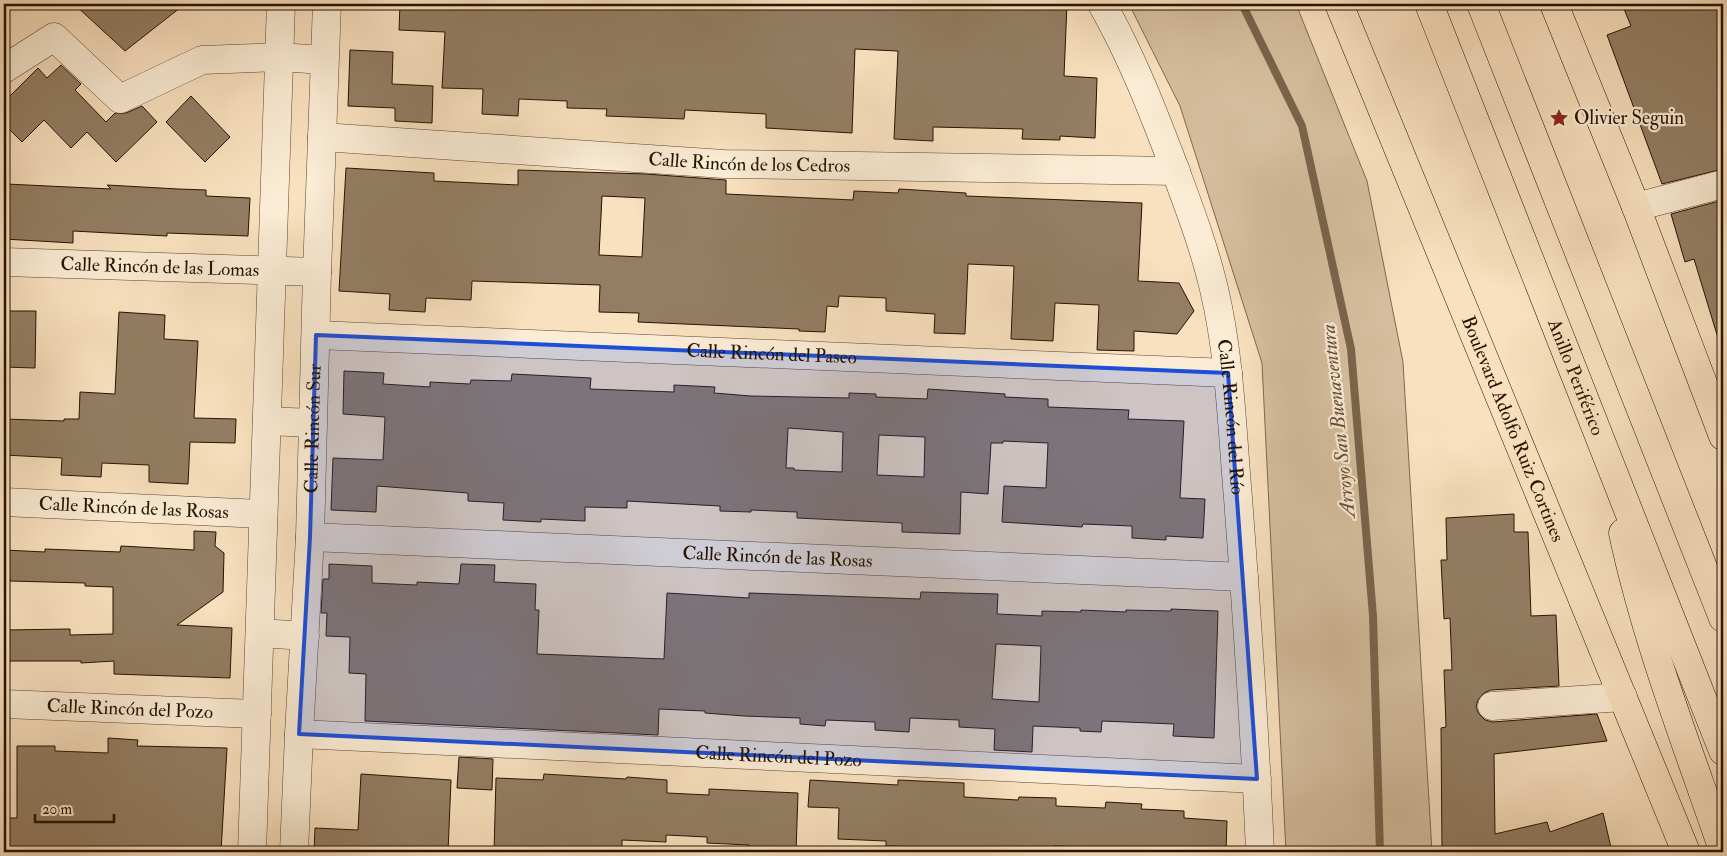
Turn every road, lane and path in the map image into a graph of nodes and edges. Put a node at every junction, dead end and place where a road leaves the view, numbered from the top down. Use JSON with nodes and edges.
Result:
{"nodes":[{"id":1,"x":282,"y":4,"type":"edge"},
{"id":2,"x":327,"y":4,"type":"edge"},
{"id":3,"x":1102,"y":4,"type":"edge"},
{"id":4,"x":1340,"y":4,"type":"edge"},
{"id":5,"x":1429,"y":4,"type":"edge"},
{"id":6,"x":1481,"y":4,"type":"edge"},
{"id":7,"x":1554,"y":4,"type":"edge"},
{"id":8,"x":278,"y":57,"type":"junction"},
{"id":9,"x":324,"y":60,"type":"junction"},
{"id":10,"x":4,"y":69,"type":"edge"},
{"id":11,"x":322,"y":137,"type":"junction"},
{"id":12,"x":1176,"y":171,"type":"junction"},
{"id":13,"x":1723,"y":184,"type":"edge"},
{"id":14,"x":1636,"y":207,"type":"junction"},
{"id":15,"x":4,"y":262,"type":"edge"},
{"id":16,"x":271,"y":272,"type":"junction"},
{"id":17,"x":317,"y":272,"type":"junction"},
{"id":18,"x":316,"y":335,"type":"junction"},
{"id":19,"x":1228,"y":373,"type":"junction"},
{"id":20,"x":267,"y":421,"type":"junction"},
{"id":21,"x":312,"y":422,"type":"junction"},
{"id":22,"x":1722,"y":430,"type":"edge"},
{"id":23,"x":1612,"y":469,"type":"junction"},
{"id":24,"x":4,"y":502,"type":"edge"},
{"id":25,"x":263,"y":514,"type":"junction"},
{"id":26,"x":310,"y":537,"type":"junction"},
{"id":27,"x":1701,"y":561,"type":"junction"},
{"id":28,"x":1244,"y":577,"type":"junction"},
{"id":29,"x":1723,"y":594,"type":"edge"},
{"id":30,"x":1723,"y":618,"type":"edge"},
{"id":31,"x":260,"y":633,"type":"junction"},
{"id":32,"x":305,"y":636,"type":"junction"},
{"id":33,"x":1623,"y":697,"type":"junction"},
{"id":34,"x":4,"y":704,"type":"edge"},
{"id":35,"x":1492,"y":706,"type":"dead end"},
{"id":36,"x":257,"y":714,"type":"junction"},
{"id":37,"x":299,"y":734,"type":"junction"},
{"id":38,"x":1723,"y":751,"type":"edge"},
{"id":39,"x":1257,"y":779,"type":"junction"},
{"id":40,"x":253,"y":840,"type":"edge"},
{"id":41,"x":295,"y":841,"type":"edge"},
{"id":42,"x":1723,"y":850,"type":"edge"},
{"id":43,"x":1260,"y":852,"type":"edge"},
{"id":44,"x":1686,"y":852,"type":"edge"}],
"edges":[{"from":1,"to":8,"type":"street"},
{"from":2,"to":9,"type":"street","name":"Calle Rincón Sur"},
{"from":3,"to":12,"type":"street","name":"Calle Rincón del Río"},
{"from":4,"to":33,"type":"main road","name":"Boulevard Adolfo Ruiz Cortines"},
{"from":5,"to":23,"type":"main road","name":"Anillo Periférico"},
{"from":6,"to":27,"type":"main road"},
{"from":7,"to":14,"type":"main road"},
{"from":8,"to":9,"type":"street"},
{"from":8,"to":10,"type":"street"},
{"from":8,"to":16,"type":"street"},
{"from":9,"to":11,"type":"street","name":"Calle Rincón Sur"},
{"from":11,"to":12,"type":"street","name":"Calle Rincón de los Cedros"},
{"from":11,"to":17,"type":"street","name":"Calle Rincón Sur"},
{"from":12,"to":19,"type":"street","name":"Calle Rincón del Río"},
{"from":13,"to":14,"type":"street"},
{"from":14,"to":22,"type":"main road"},
{"from":15,"to":16,"type":"street","name":"Calle Rincón de las Lomas"},
{"from":16,"to":17,"type":"street","name":"Calle Rincón de las Lomas"},
{"from":16,"to":20,"type":"street"},
{"from":17,"to":18,"type":"street","name":"Calle Rincón Sur"},
{"from":18,"to":19,"type":"street","name":"Calle Rincón del Paseo"},
{"from":18,"to":21,"type":"street","name":"Calle Rincón Sur"},
{"from":19,"to":28,"type":"street","name":"Calle Rincón del Río"},
{"from":20,"to":21,"type":"street"},
{"from":20,"to":25,"type":"street"},
{"from":21,"to":26,"type":"street","name":"Calle Rincón Sur"},
{"from":23,"to":38,"type":"main road","name":"Anillo Periférico"},
{"from":23,"to":42,"type":"main road"},
{"from":24,"to":25,"type":"street","name":"Calle Rincón de las Rosas"},
{"from":25,"to":31,"type":"street"},
{"from":26,"to":28,"type":"street","name":"Calle Rincón de las Rosas"},
{"from":26,"to":32,"type":"street","name":"Calle Rincón Sur"},
{"from":27,"to":29,"type":"main road"},
{"from":27,"to":30,"type":"main road"},
{"from":28,"to":39,"type":"street","name":"Calle Rincón del Río"},
{"from":31,"to":32,"type":"street"},
{"from":31,"to":36,"type":"street"},
{"from":32,"to":37,"type":"street","name":"Calle Rincón Sur"},
{"from":33,"to":35,"type":"street"},
{"from":33,"to":44,"type":"main road","name":"Boulevard Adolfo Ruiz Cortines"},
{"from":34,"to":36,"type":"street","name":"Calle Rincón del Pozo"},
{"from":36,"to":40,"type":"street"},
{"from":37,"to":39,"type":"street","name":"Calle Rincón del Pozo"},
{"from":37,"to":41,"type":"street","name":"Calle Rincón Sur"},
{"from":39,"to":43,"type":"street","name":"Calle Rincón del Río"},
{"from":40,"to":41,"type":"street"}]}
